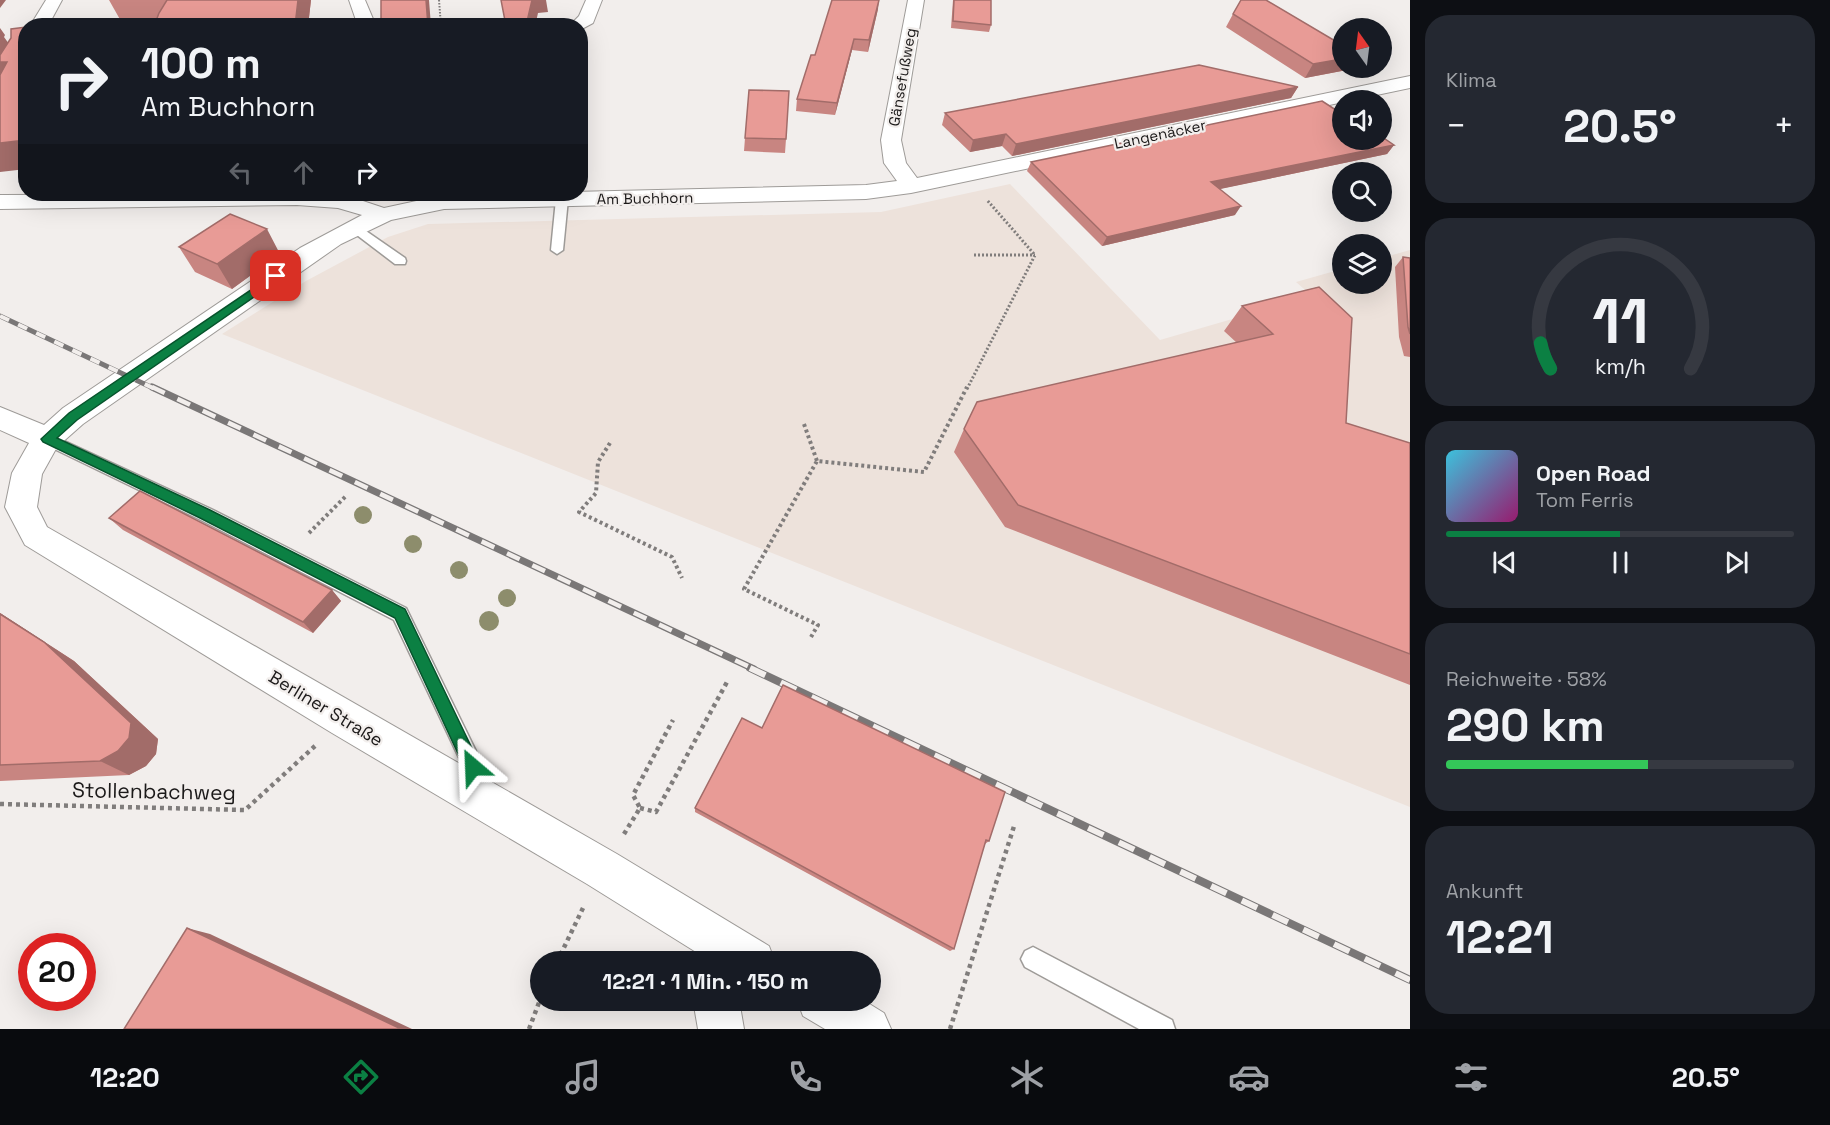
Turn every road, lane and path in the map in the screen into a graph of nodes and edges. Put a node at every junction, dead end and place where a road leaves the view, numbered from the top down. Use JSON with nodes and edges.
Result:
{"nodes":[{"id":1,"x":54,"y":0,"type":"edge"},
{"id":2,"x":357,"y":0,"type":"edge"},
{"id":3,"x":439,"y":0,"type":"edge"},
{"id":4,"x":594,"y":0,"type":"edge"},
{"id":5,"x":916,"y":0,"type":"edge"},
{"id":6,"x":44,"y":18,"type":"edge"},
{"id":7,"x":364,"y":18,"type":"edge"},
{"id":8,"x":440,"y":18,"type":"edge"},
{"id":9,"x":587,"y":18,"type":"edge"},
{"id":10,"x":1410,"y":82,"type":"edge"},
{"id":11,"x":1369,"y":90,"type":"edge"},
{"id":12,"x":1392,"y":96,"type":"edge"},
{"id":13,"x":1332,"y":98,"type":"edge"},
{"id":14,"x":1410,"y":100,"type":"edge"},
{"id":15,"x":965,"y":174,"type":"junction"},
{"id":16,"x":911,"y":186,"type":"junction"},
{"id":17,"x":588,"y":199,"type":"edge"},
{"id":18,"x":74,"y":201,"type":"edge"},
{"id":19,"x":340,"y":201,"type":"edge"},
{"id":20,"x":483,"y":201,"type":"edge"},
{"id":21,"x":562,"y":201,"type":"edge"},
{"id":22,"x":0,"y":202,"type":"edge"},
{"id":23,"x":380,"y":214,"type":"junction"},
{"id":24,"x":353,"y":226,"type":"junction"},
{"id":25,"x":557,"y":250,"type":"dead end"},
{"id":26,"x":974,"y":255,"type":"dead end"},
{"id":27,"x":1035,"y":255,"type":"junction"},
{"id":28,"x":400,"y":261,"type":"dead end"},
{"id":29,"x":0,"y":418,"type":"edge"},
{"id":30,"x":804,"y":424,"type":"dead end"},
{"id":31,"x":47,"y":439,"type":"junction"},
{"id":32,"x":610,"y":443,"type":"dead end"},
{"id":33,"x":817,"y":461,"type":"junction"},
{"id":34,"x":346,"y":496,"type":"dead end"},
{"id":35,"x":288,"y":555,"type":"junction"},
{"id":36,"x":682,"y":578,"type":"dead end"},
{"id":37,"x":811,"y":637,"type":"dead end"},
{"id":38,"x":727,"y":682,"type":"dead end"},
{"id":39,"x":345,"y":720,"type":"junction"},
{"id":40,"x":673,"y":720,"type":"dead end"},
{"id":41,"x":633,"y":795,"type":"dead end"},
{"id":42,"x":0,"y":804,"type":"edge"},
{"id":43,"x":491,"y":805,"type":"junction"},
{"id":44,"x":640,"y":808,"type":"dead end"},
{"id":45,"x":1015,"y":823,"type":"dead end"},
{"id":46,"x":602,"y":869,"type":"junction"},
{"id":47,"x":686,"y":922,"type":"junction"},
{"id":48,"x":562,"y":951,"type":"edge"},
{"id":49,"x":700,"y":951,"type":"edge"},
{"id":50,"x":735,"y":951,"type":"edge"},
{"id":51,"x":1034,"y":959,"type":"dead end"},
{"id":52,"x":536,"y":1011,"type":"edge"},
{"id":53,"x":718,"y":1011,"type":"edge"},
{"id":54,"x":838,"y":1011,"type":"edge"},
{"id":55,"x":529,"y":1029,"type":"edge"},
{"id":56,"x":721,"y":1029,"type":"edge"},
{"id":57,"x":868,"y":1029,"type":"edge"},
{"id":58,"x":950,"y":1029,"type":"edge"},
{"id":59,"x":1163,"y":1029,"type":"edge"}],
"edges":[{"from":1,"to":6,"type":"street"},
{"from":2,"to":7,"type":"street"},
{"from":3,"to":8,"type":"path"},
{"from":4,"to":9,"type":"street"},
{"from":5,"to":16,"type":"street","name":"Gänsefußweg"},
{"from":10,"to":11,"type":"street","name":"Langenäcker"},
{"from":12,"to":14,"type":"street"},
{"from":13,"to":15,"type":"street","name":"Langenäcker"},
{"from":15,"to":16,"type":"street","name":"Langenäcker"},
{"from":15,"to":27,"type":"path"},
{"from":16,"to":17,"type":"street","name":"Am Buchhorn"},
{"from":18,"to":22,"type":"street"},
{"from":19,"to":23,"type":"street"},
{"from":20,"to":23,"type":"street","name":"Am Buchhorn"},
{"from":21,"to":25,"type":"lane"},
{"from":23,"to":24,"type":"street","name":"Am Buchhorn"},
{"from":24,"to":28,"type":"lane"},
{"from":24,"to":31,"type":"street","name":"Am Buchhorn"},
{"from":26,"to":27,"type":"path"},
{"from":27,"to":33,"type":"path"},
{"from":29,"to":31,"type":"street"},
{"from":30,"to":33,"type":"path"},
{"from":31,"to":35,"type":"lane"},
{"from":31,"to":39,"type":"street","name":"Berliner Straße"},
{"from":32,"to":36,"type":"path"},
{"from":33,"to":37,"type":"path"},
{"from":34,"to":35,"type":"path"},
{"from":35,"to":43,"type":"lane"},
{"from":38,"to":44,"type":"path"},
{"from":39,"to":42,"type":"path","name":"Stollenbachweg"},
{"from":39,"to":43,"type":"street","name":"Berliner Straße"},
{"from":40,"to":41,"type":"path"},
{"from":43,"to":46,"type":"street","name":"Berliner Straße"},
{"from":45,"to":58,"type":"path"},
{"from":46,"to":47,"type":"street","name":"Berliner Straße"},
{"from":46,"to":48,"type":"path"},
{"from":47,"to":49,"type":"street"},
{"from":47,"to":50,"type":"street","name":"Berliner Straße"},
{"from":51,"to":59,"type":"lane"},
{"from":52,"to":55,"type":"path"},
{"from":53,"to":56,"type":"street"},
{"from":54,"to":57,"type":"street"}]}
